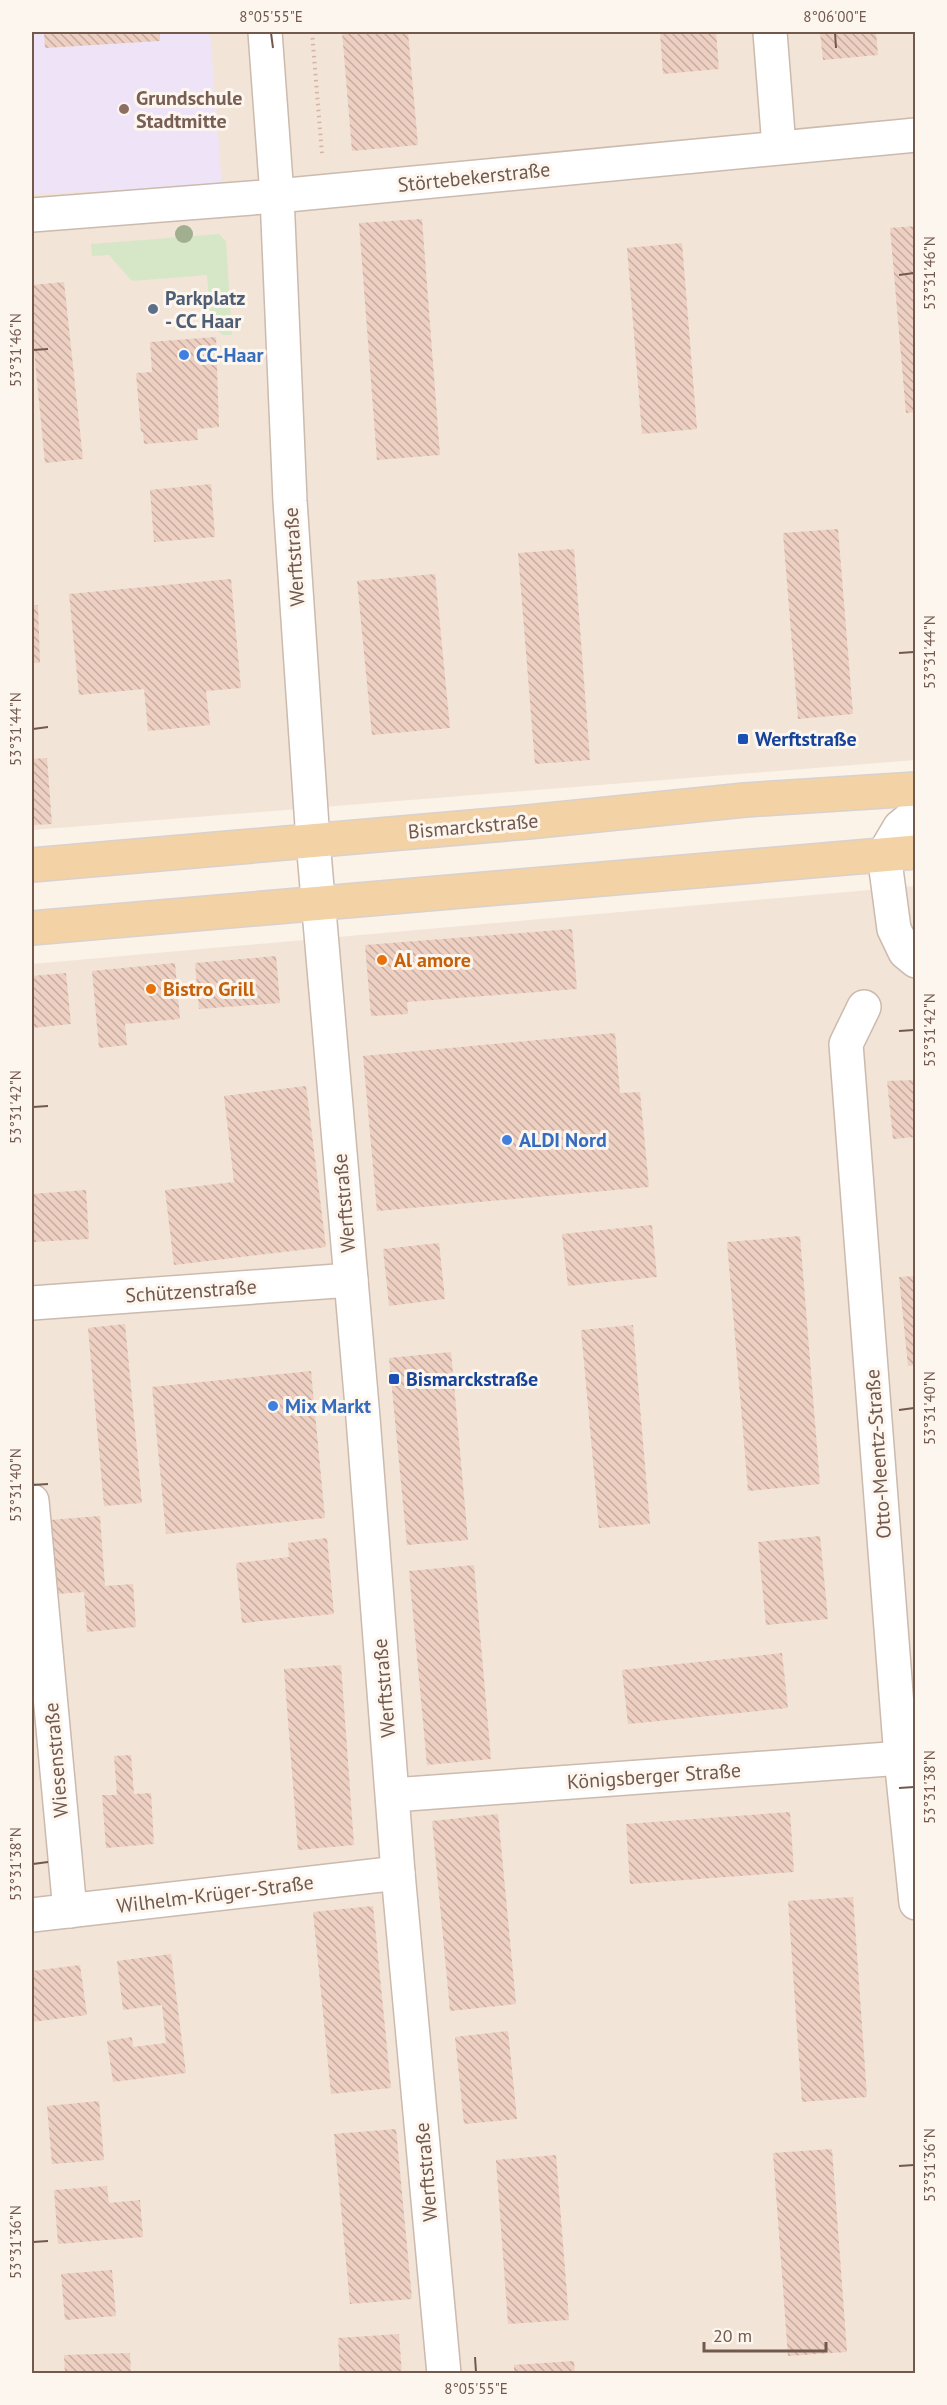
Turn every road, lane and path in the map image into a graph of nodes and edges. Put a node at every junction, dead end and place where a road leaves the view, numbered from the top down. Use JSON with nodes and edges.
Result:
{"nodes":[{"id":1,"x":265,"y":32,"type":"edge"},
{"id":2,"x":312,"y":32,"type":"edge"},
{"id":3,"x":770,"y":32,"type":"edge"},
{"id":4,"x":915,"y":135,"type":"edge"},
{"id":5,"x":779,"y":147,"type":"junction"},
{"id":6,"x":322,"y":160,"type":"dead end"},
{"id":7,"x":277,"y":196,"type":"junction"},
{"id":8,"x":32,"y":215,"type":"edge"},
{"id":9,"x":915,"y":789,"type":"edge"},
{"id":10,"x":915,"y":814,"type":"edge"},
{"id":11,"x":313,"y":841,"type":"junction"},
{"id":12,"x":900,"y":853,"type":"edge"},
{"id":13,"x":32,"y":865,"type":"edge"},
{"id":14,"x":318,"y":905,"type":"junction"},
{"id":15,"x":32,"y":928,"type":"edge"},
{"id":16,"x":915,"y":961,"type":"edge"},
{"id":17,"x":864,"y":1007,"type":"dead end"},
{"id":18,"x":351,"y":1280,"type":"junction"},
{"id":19,"x":32,"y":1302,"type":"edge"},
{"id":20,"x":32,"y":1501,"type":"edge"},
{"id":21,"x":908,"y":1757,"type":"edge"},
{"id":22,"x":393,"y":1795,"type":"junction"},
{"id":23,"x":398,"y":1873,"type":"junction"},
{"id":24,"x":915,"y":1903,"type":"edge"},
{"id":25,"x":70,"y":1911,"type":"junction"},
{"id":26,"x":32,"y":1915,"type":"edge"},
{"id":27,"x":444,"y":2373,"type":"edge"}],
"edges":[{"from":1,"to":7,"type":"street","name":"Werftstraße"},
{"from":2,"to":6,"type":"path"},
{"from":3,"to":5,"type":"street"},
{"from":4,"to":5,"type":"street","name":"Störtebekerstraße"},
{"from":5,"to":7,"type":"street","name":"Störtebekerstraße"},
{"from":7,"to":8,"type":"street","name":"Störtebekerstraße"},
{"from":7,"to":11,"type":"street","name":"Werftstraße"},
{"from":9,"to":11,"type":"main road","name":"Bismarckstraße"},
{"from":10,"to":12,"type":"street"},
{"from":11,"to":13,"type":"main road","name":"Bismarckstraße"},
{"from":11,"to":14,"type":"street","name":"Werftstraße"},
{"from":12,"to":14,"type":"main road"},
{"from":12,"to":16,"type":"street"},
{"from":14,"to":15,"type":"main road"},
{"from":14,"to":18,"type":"street","name":"Werftstraße"},
{"from":17,"to":21,"type":"street","name":"Otto-Meentz-Straße"},
{"from":18,"to":19,"type":"street","name":"Schützenstraße"},
{"from":18,"to":22,"type":"street","name":"Werftstraße"},
{"from":20,"to":25,"type":"street","name":"Wiesenstraße"},
{"from":21,"to":22,"type":"street","name":"Königsberger Straße"},
{"from":21,"to":24,"type":"street","name":"Otto-Meentz-Straße"},
{"from":22,"to":23,"type":"street","name":"Werftstraße"},
{"from":23,"to":25,"type":"street","name":"Wilhelm-Krüger-Straße"},
{"from":23,"to":27,"type":"street","name":"Werftstraße"},
{"from":25,"to":26,"type":"street","name":"Wilhelm-Krüger-Straße"}]}
